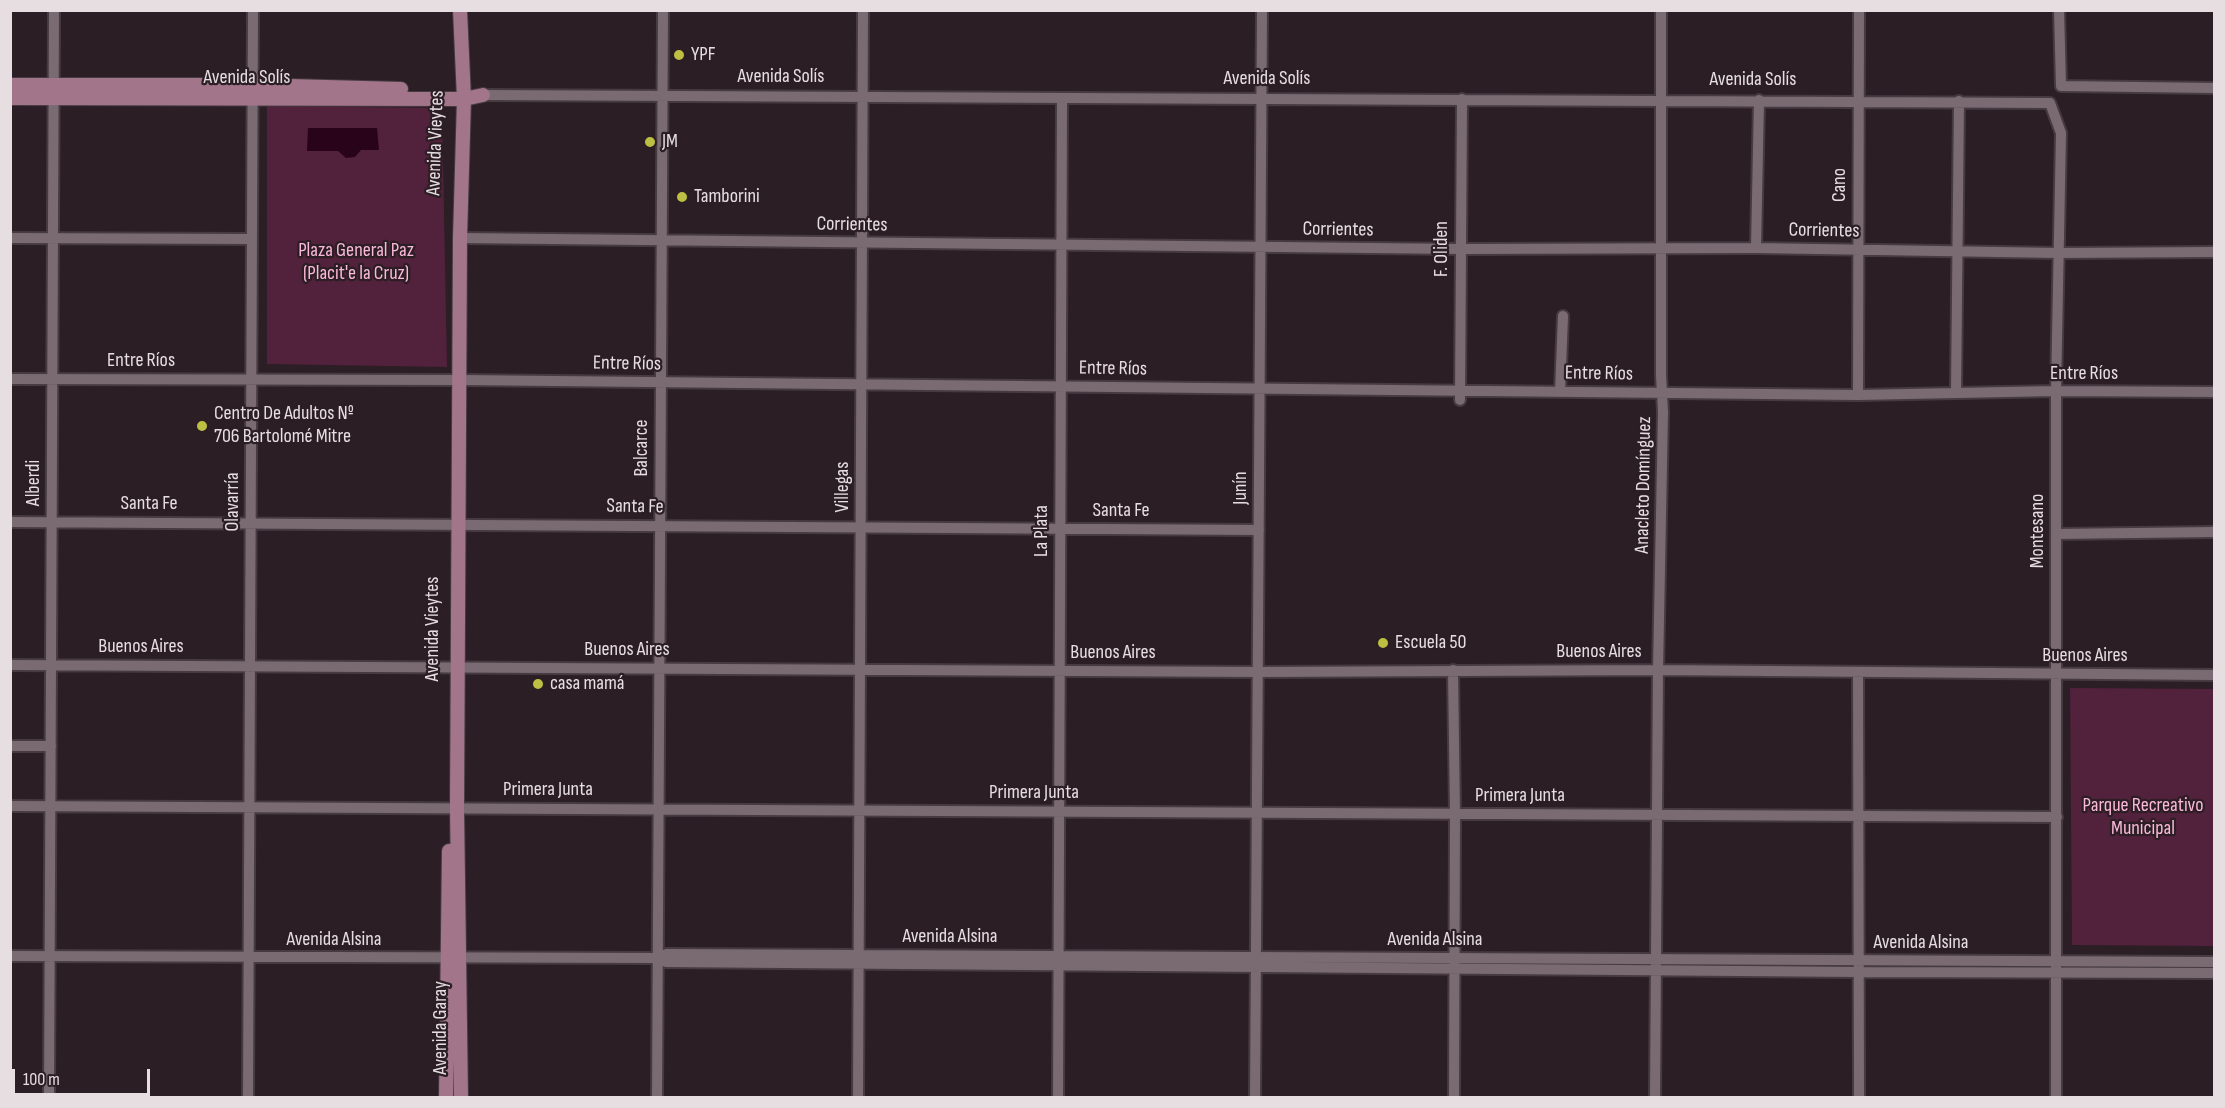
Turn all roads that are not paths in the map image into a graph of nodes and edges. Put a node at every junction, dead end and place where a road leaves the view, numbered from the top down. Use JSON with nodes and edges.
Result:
{"nodes":[{"id":1,"x":54,"y":10,"type":"edge"},
{"id":2,"x":253,"y":10,"type":"edge"},
{"id":3,"x":460,"y":10,"type":"edge"},
{"id":4,"x":663,"y":10,"type":"edge"},
{"id":5,"x":863,"y":10,"type":"edge"},
{"id":6,"x":1262,"y":10,"type":"edge"},
{"id":7,"x":1661,"y":10,"type":"edge"},
{"id":8,"x":1859,"y":10,"type":"edge"},
{"id":9,"x":2059,"y":10,"type":"edge"},
{"id":10,"x":10,"y":85,"type":"edge"},
{"id":11,"x":2061,"y":86,"type":"junction"},
{"id":12,"x":2214,"y":88,"type":"edge"},
{"id":13,"x":54,"y":91,"type":"junction"},
{"id":14,"x":252,"y":91,"type":"junction"},
{"id":15,"x":459,"y":95,"type":"junction"},
{"id":16,"x":483,"y":95,"type":"joint"},
{"id":17,"x":663,"y":97,"type":"junction"},
{"id":18,"x":862,"y":97,"type":"junction"},
{"id":19,"x":10,"y":98,"type":"edge"},
{"id":20,"x":1062,"y":98,"type":"junction"},
{"id":21,"x":1261,"y":98,"type":"junction"},
{"id":22,"x":1462,"y":99,"type":"junction"},
{"id":23,"x":1661,"y":99,"type":"junction"},
{"id":24,"x":1759,"y":100,"type":"junction"},
{"id":25,"x":1858,"y":101,"type":"junction"},
{"id":26,"x":1959,"y":102,"type":"junction"},
{"id":27,"x":2050,"y":103,"type":"junction"},
{"id":28,"x":10,"y":238,"type":"edge"},
{"id":29,"x":53,"y":238,"type":"junction"},
{"id":30,"x":460,"y":238,"type":"junction"},
{"id":31,"x":252,"y":239,"type":"junction"},
{"id":32,"x":662,"y":241,"type":"junction"},
{"id":33,"x":862,"y":243,"type":"junction"},
{"id":34,"x":1061,"y":245,"type":"junction"},
{"id":35,"x":1260,"y":247,"type":"junction"},
{"id":36,"x":1661,"y":248,"type":"junction"},
{"id":37,"x":1756,"y":248,"type":"junction"},
{"id":38,"x":1460,"y":249,"type":"junction"},
{"id":39,"x":1858,"y":250,"type":"junction"},
{"id":40,"x":1958,"y":251,"type":"junction"},
{"id":41,"x":2214,"y":252,"type":"edge"},
{"id":42,"x":2059,"y":253,"type":"junction"},
{"id":43,"x":1563,"y":316,"type":"dead end"},
{"id":44,"x":10,"y":379,"type":"edge"},
{"id":45,"x":53,"y":379,"type":"junction"},
{"id":46,"x":251,"y":380,"type":"junction"},
{"id":47,"x":458,"y":380,"type":"junction"},
{"id":48,"x":661,"y":382,"type":"junction"},
{"id":49,"x":861,"y":384,"type":"junction"},
{"id":50,"x":1061,"y":386,"type":"junction"},
{"id":51,"x":1259,"y":388,"type":"junction"},
{"id":52,"x":2056,"y":391,"type":"junction"},
{"id":53,"x":1560,"y":392,"type":"junction"},
{"id":54,"x":2214,"y":392,"type":"edge"},
{"id":55,"x":1662,"y":393,"type":"junction"},
{"id":56,"x":1956,"y":393,"type":"junction"},
{"id":57,"x":1460,"y":395,"type":"junction"},
{"id":58,"x":1858,"y":395,"type":"junction"},
{"id":59,"x":10,"y":522,"type":"edge"},
{"id":60,"x":52,"y":522,"type":"junction"},
{"id":61,"x":250,"y":523,"type":"junction"},
{"id":62,"x":456,"y":523,"type":"junction"},
{"id":63,"x":660,"y":526,"type":"junction"},
{"id":64,"x":861,"y":527,"type":"junction"},
{"id":65,"x":1060,"y":529,"type":"junction"},
{"id":66,"x":1258,"y":530,"type":"junction"},
{"id":67,"x":2214,"y":532,"type":"edge"},
{"id":68,"x":2056,"y":534,"type":"junction"},
{"id":69,"x":10,"y":665,"type":"edge"},
{"id":70,"x":52,"y":665,"type":"junction"},
{"id":71,"x":250,"y":666,"type":"junction"},
{"id":72,"x":456,"y":667,"type":"junction"},
{"id":73,"x":659,"y":668,"type":"junction"},
{"id":74,"x":860,"y":669,"type":"junction"},
{"id":75,"x":1059,"y":670,"type":"junction"},
{"id":76,"x":1453,"y":670,"type":"junction"},
{"id":77,"x":1658,"y":670,"type":"junction"},
{"id":78,"x":1259,"y":672,"type":"junction"},
{"id":79,"x":1858,"y":673,"type":"junction"},
{"id":80,"x":2057,"y":674,"type":"junction"},
{"id":81,"x":2214,"y":675,"type":"edge"},
{"id":82,"x":10,"y":746,"type":"edge"},
{"id":83,"x":51,"y":746,"type":"junction"},
{"id":84,"x":10,"y":806,"type":"edge"},
{"id":85,"x":51,"y":806,"type":"junction"},
{"id":86,"x":249,"y":807,"type":"junction"},
{"id":87,"x":454,"y":807,"type":"junction"},
{"id":88,"x":658,"y":809,"type":"junction"},
{"id":89,"x":860,"y":810,"type":"junction"},
{"id":90,"x":1059,"y":812,"type":"junction"},
{"id":91,"x":1257,"y":813,"type":"junction"},
{"id":92,"x":1455,"y":814,"type":"junction"},
{"id":93,"x":1657,"y":815,"type":"junction"},
{"id":94,"x":1858,"y":816,"type":"junction"},
{"id":95,"x":2057,"y":817,"type":"junction"},
{"id":96,"x":51,"y":955,"type":"junction"},
{"id":97,"x":10,"y":956,"type":"edge"},
{"id":98,"x":248,"y":957,"type":"junction"},
{"id":99,"x":657,"y":958,"type":"junction"},
{"id":100,"x":454,"y":959,"type":"junction"},
{"id":101,"x":859,"y":959,"type":"junction"},
{"id":102,"x":1058,"y":961,"type":"junction"},
{"id":103,"x":1256,"y":962,"type":"junction"},
{"id":104,"x":2214,"y":962,"type":"edge"},
{"id":105,"x":1454,"y":963,"type":"junction"},
{"id":106,"x":1656,"y":965,"type":"junction"},
{"id":107,"x":1859,"y":967,"type":"junction"},
{"id":108,"x":2057,"y":967,"type":"junction"},
{"id":109,"x":2214,"y":973,"type":"edge"},
{"id":110,"x":49,"y":1098,"type":"edge"},
{"id":111,"x":248,"y":1098,"type":"edge"},
{"id":112,"x":446,"y":1098,"type":"edge"},
{"id":113,"x":461,"y":1098,"type":"edge"},
{"id":114,"x":657,"y":1098,"type":"edge"},
{"id":115,"x":858,"y":1098,"type":"edge"},
{"id":116,"x":1058,"y":1098,"type":"edge"},
{"id":117,"x":1256,"y":1098,"type":"edge"},
{"id":118,"x":1454,"y":1098,"type":"edge"},
{"id":119,"x":1655,"y":1098,"type":"edge"},
{"id":120,"x":1859,"y":1098,"type":"edge"},
{"id":121,"x":2056,"y":1098,"type":"edge"}],
"edges":[{"from":1,"to":13,"type":"street","name":"Alberdi"},
{"from":2,"to":14,"type":"street","name":"Olavarría"},
{"from":3,"to":15,"type":"main road","name":"Avenida Vieytes"},
{"from":4,"to":17,"type":"street","name":"Balcarce"},
{"from":5,"to":18,"type":"street","name":"Villegas"},
{"from":6,"to":21,"type":"street","name":"Junín"},
{"from":7,"to":23,"type":"street","name":"Anacleto Domínguez"},
{"from":8,"to":25,"type":"street","name":"Cano"},
{"from":9,"to":11,"type":"street"},
{"from":10,"to":13,"type":"main road","name":"Avenida Solís"},
{"from":11,"to":12,"type":"street"},
{"from":11,"to":27,"type":"street"},
{"from":13,"to":14,"type":"main road","name":"Avenida Solís"},
{"from":13,"to":19,"type":"main road","name":"Avenida Solís"},
{"from":13,"to":29,"type":"street","name":"Alberdi"},
{"from":14,"to":15,"type":"main road","name":"Avenida Solís"},
{"from":14,"to":31,"type":"street","name":"Olavarría"},
{"from":15,"to":16,"type":"main road","name":"Avenida Solís"},
{"from":15,"to":30,"type":"main road","name":"Avenida Vieytes"},
{"from":15,"to":47,"type":"main road","name":"Avenida Vieytes"},
{"from":16,"to":17,"type":"street","name":"Avenida Solís"},
{"from":17,"to":18,"type":"street","name":"Avenida Solís"},
{"from":17,"to":32,"type":"street","name":"Balcarce"},
{"from":18,"to":20,"type":"street","name":"Avenida Solís"},
{"from":18,"to":33,"type":"street","name":"Villegas"},
{"from":20,"to":21,"type":"street","name":"Avenida Solís"},
{"from":20,"to":34,"type":"street","name":"La Plata"},
{"from":21,"to":22,"type":"street","name":"Avenida Solís"},
{"from":21,"to":35,"type":"street","name":"Junín"},
{"from":22,"to":23,"type":"street","name":"Avenida Solís"},
{"from":22,"to":38,"type":"street","name":"F. Oliden"},
{"from":23,"to":24,"type":"street","name":"Avenida Solís"},
{"from":23,"to":36,"type":"street","name":"Anacleto Domínguez"},
{"from":24,"to":25,"type":"street","name":"Avenida Solís"},
{"from":24,"to":37,"type":"street"},
{"from":25,"to":26,"type":"street","name":"Avenida Solís"},
{"from":25,"to":39,"type":"street","name":"Cano"},
{"from":26,"to":27,"type":"street","name":"Avenida Solís"},
{"from":26,"to":40,"type":"street"},
{"from":27,"to":42,"type":"street","name":"Montesano"},
{"from":28,"to":29,"type":"street"},
{"from":29,"to":31,"type":"street"},
{"from":29,"to":45,"type":"street","name":"Alberdi"},
{"from":30,"to":32,"type":"street","name":"Corrientes"},
{"from":30,"to":47,"type":"main road","name":"Avenida Vieytes"},
{"from":31,"to":46,"type":"street","name":"Olavarría"},
{"from":32,"to":33,"type":"street","name":"Corrientes"},
{"from":32,"to":48,"type":"street","name":"Balcarce"},
{"from":33,"to":34,"type":"street","name":"Corrientes"},
{"from":33,"to":49,"type":"street","name":"Villegas"},
{"from":34,"to":35,"type":"street","name":"Corrientes"},
{"from":34,"to":50,"type":"street","name":"La Plata"},
{"from":35,"to":38,"type":"street","name":"Corrientes"},
{"from":35,"to":51,"type":"street","name":"Junín"},
{"from":36,"to":37,"type":"street","name":"Corrientes"},
{"from":36,"to":38,"type":"street","name":"Corrientes"},
{"from":36,"to":55,"type":"street","name":"Anacleto Domínguez"},
{"from":37,"to":39,"type":"street","name":"Corrientes"},
{"from":38,"to":57,"type":"street","name":"F. Oliden"},
{"from":39,"to":40,"type":"street","name":"Corrientes"},
{"from":39,"to":58,"type":"street","name":"Cano"},
{"from":40,"to":42,"type":"street","name":"Corrientes"},
{"from":40,"to":56,"type":"street"},
{"from":41,"to":42,"type":"street","name":"Corrientes"},
{"from":42,"to":52,"type":"street","name":"Montesano"},
{"from":43,"to":53,"type":"street"},
{"from":44,"to":45,"type":"street","name":"Entre Ríos"},
{"from":45,"to":46,"type":"street","name":"Entre Ríos"},
{"from":45,"to":60,"type":"street","name":"Alberdi"},
{"from":46,"to":47,"type":"street","name":"Entre Ríos"},
{"from":46,"to":61,"type":"street","name":"Olavarría"},
{"from":47,"to":48,"type":"street","name":"Entre Ríos"},
{"from":47,"to":62,"type":"main road","name":"Avenida Vieytes"},
{"from":48,"to":49,"type":"street","name":"Entre Ríos"},
{"from":48,"to":63,"type":"street","name":"Balcarce"},
{"from":49,"to":50,"type":"street","name":"Entre Ríos"},
{"from":49,"to":64,"type":"street","name":"Villegas"},
{"from":50,"to":51,"type":"street","name":"Entre Ríos"},
{"from":50,"to":65,"type":"street","name":"La Plata"},
{"from":51,"to":57,"type":"street","name":"Entre Ríos"},
{"from":51,"to":66,"type":"street","name":"Junín"},
{"from":52,"to":54,"type":"street","name":"Entre Ríos"},
{"from":52,"to":56,"type":"street","name":"Entre Ríos"},
{"from":52,"to":68,"type":"street","name":"Montesano"},
{"from":53,"to":55,"type":"street","name":"Entre Ríos"},
{"from":53,"to":57,"type":"street","name":"Entre Ríos"},
{"from":55,"to":58,"type":"street","name":"Entre Ríos"},
{"from":55,"to":77,"type":"street","name":"Anacleto Domínguez"},
{"from":56,"to":58,"type":"street","name":"Entre Ríos"},
{"from":59,"to":60,"type":"street","name":"Santa Fe"},
{"from":60,"to":61,"type":"street","name":"Santa Fe"},
{"from":60,"to":70,"type":"street","name":"Alberdi"},
{"from":61,"to":62,"type":"street","name":"Santa Fe"},
{"from":61,"to":71,"type":"street","name":"Olavarría"},
{"from":62,"to":63,"type":"street","name":"Santa Fe"},
{"from":62,"to":72,"type":"main road","name":"Avenida Vieytes"},
{"from":63,"to":64,"type":"street","name":"Santa Fe"},
{"from":63,"to":73,"type":"street","name":"Balcarce"},
{"from":64,"to":65,"type":"street","name":"Santa Fe"},
{"from":64,"to":74,"type":"street","name":"Villegas"},
{"from":65,"to":66,"type":"street","name":"Santa Fe"},
{"from":65,"to":75,"type":"street","name":"La Plata"},
{"from":66,"to":78,"type":"street","name":"Junín"},
{"from":67,"to":68,"type":"street"},
{"from":68,"to":80,"type":"street","name":"Montesano"},
{"from":69,"to":70,"type":"street","name":"Buenos Aires"},
{"from":70,"to":71,"type":"street","name":"Buenos Aires"},
{"from":70,"to":83,"type":"street","name":"Alberdi"},
{"from":71,"to":72,"type":"street","name":"Buenos Aires"},
{"from":71,"to":86,"type":"street","name":"Olavarría"},
{"from":72,"to":73,"type":"street","name":"Buenos Aires"},
{"from":72,"to":87,"type":"main road","name":"Avenida Vieytes"},
{"from":73,"to":74,"type":"street","name":"Buenos Aires"},
{"from":73,"to":88,"type":"street","name":"Balcarce"},
{"from":74,"to":75,"type":"street","name":"Buenos Aires"},
{"from":74,"to":89,"type":"street","name":"Villegas"},
{"from":75,"to":78,"type":"street","name":"Buenos Aires"},
{"from":75,"to":90,"type":"street","name":"La Plata"},
{"from":76,"to":77,"type":"street","name":"Buenos Aires"},
{"from":76,"to":78,"type":"street","name":"Buenos Aires"},
{"from":76,"to":92,"type":"street"},
{"from":77,"to":79,"type":"street","name":"Buenos Aires"},
{"from":77,"to":93,"type":"street","name":"Anacleto Domínguez"},
{"from":78,"to":91,"type":"street","name":"Junín"},
{"from":79,"to":80,"type":"street","name":"Buenos Aires"},
{"from":79,"to":94,"type":"street"},
{"from":80,"to":81,"type":"street","name":"Buenos Aires"},
{"from":80,"to":95,"type":"street","name":"Montesano"},
{"from":82,"to":83,"type":"street"},
{"from":83,"to":85,"type":"street","name":"Alberdi"},
{"from":84,"to":85,"type":"street","name":"Primera Junta"},
{"from":85,"to":86,"type":"street","name":"Primera Junta"},
{"from":85,"to":96,"type":"street","name":"Alberdi"},
{"from":86,"to":87,"type":"street","name":"Primera Junta"},
{"from":86,"to":98,"type":"street","name":"Olavarría"},
{"from":87,"to":88,"type":"street","name":"Primera Junta"},
{"from":87,"to":100,"type":"main road","name":"Avenida Vieytes"},
{"from":88,"to":89,"type":"street","name":"Primera Junta"},
{"from":88,"to":99,"type":"street","name":"Balcarce"},
{"from":89,"to":90,"type":"street","name":"Primera Junta"},
{"from":89,"to":101,"type":"street","name":"Villegas"},
{"from":90,"to":91,"type":"street","name":"Primera Junta"},
{"from":90,"to":102,"type":"street","name":"La Plata"},
{"from":91,"to":92,"type":"street","name":"Primera Junta"},
{"from":91,"to":103,"type":"street","name":"Junín"},
{"from":92,"to":93,"type":"street","name":"Primera Junta"},
{"from":92,"to":105,"type":"street"},
{"from":93,"to":94,"type":"street","name":"Primera Junta"},
{"from":93,"to":106,"type":"street","name":"Anacleto Domínguez"},
{"from":94,"to":95,"type":"street","name":"Primera Junta"},
{"from":94,"to":107,"type":"street"},
{"from":95,"to":108,"type":"street","name":"Montesano"},
{"from":96,"to":97,"type":"street","name":"Avenida Alsina"},
{"from":96,"to":98,"type":"street","name":"Avenida Alsina"},
{"from":96,"to":110,"type":"street","name":"Alberdi"},
{"from":98,"to":100,"type":"street","name":"Avenida Alsina"},
{"from":98,"to":111,"type":"street","name":"Olavarría"},
{"from":99,"to":100,"type":"street","name":"Avenida Alsina"},
{"from":99,"to":101,"type":"street","name":"Avenida Alsina"},
{"from":99,"to":114,"type":"street","name":"Balcarce"},
{"from":100,"to":112,"type":"main road","name":"Avenida Garay"},
{"from":100,"to":113,"type":"main road","name":"Avenida Garay"},
{"from":101,"to":102,"type":"street","name":"Avenida Alsina"},
{"from":101,"to":115,"type":"street","name":"Villegas"},
{"from":102,"to":103,"type":"street","name":"Avenida Alsina"},
{"from":102,"to":116,"type":"street","name":"La Plata"},
{"from":103,"to":105,"type":"street","name":"Avenida Alsina"},
{"from":103,"to":117,"type":"street","name":"Junín"},
{"from":104,"to":108,"type":"street","name":"Avenida Alsina"},
{"from":105,"to":106,"type":"street","name":"Avenida Alsina"},
{"from":105,"to":118,"type":"street"},
{"from":106,"to":107,"type":"street","name":"Avenida Alsina"},
{"from":106,"to":119,"type":"street","name":"Anacleto Domínguez"},
{"from":107,"to":108,"type":"street","name":"Avenida Alsina"},
{"from":107,"to":120,"type":"street"},
{"from":108,"to":109,"type":"street","name":"Avenida Alsina"},
{"from":108,"to":121,"type":"street","name":"Montesano"}]}
